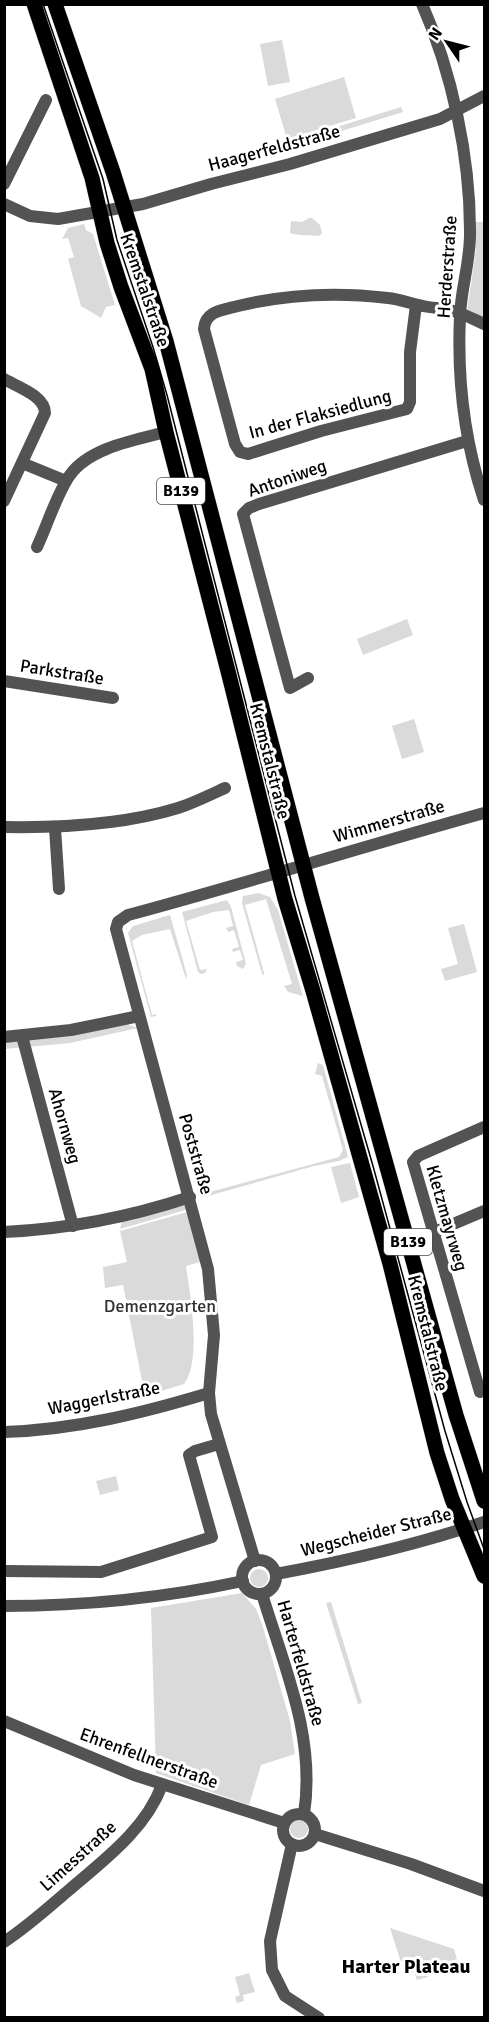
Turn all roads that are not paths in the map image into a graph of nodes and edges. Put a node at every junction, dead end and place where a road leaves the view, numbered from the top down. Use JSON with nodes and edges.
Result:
{"nodes":[{"id":1,"x":34,"y":4,"type":"edge"},
{"id":2,"x":55,"y":4,"type":"edge"},
{"id":3,"x":422,"y":4,"type":"edge"},
{"id":4,"x":484,"y":96,"type":"edge"},
{"id":5,"x":46,"y":100,"type":"dead end"},
{"id":6,"x":455,"y":112,"type":"junction"},
{"id":7,"x":4,"y":184,"type":"edge"},
{"id":8,"x":4,"y":204,"type":"edge"},
{"id":9,"x":125,"y":207,"type":"junction"},
{"id":10,"x":100,"y":212,"type":"junction"},
{"id":11,"x":416,"y":305,"type":"junction"},
{"id":12,"x":460,"y":314,"type":"junction"},
{"id":13,"x":484,"y":324,"type":"edge"},
{"id":14,"x":4,"y":379,"type":"edge"},
{"id":15,"x":166,"y":432,"type":"junction"},
{"id":16,"x":467,"y":441,"type":"junction"},
{"id":17,"x":22,"y":463,"type":"junction"},
{"id":18,"x":66,"y":481,"type":"junction"},
{"id":19,"x":484,"y":500,"type":"edge"},
{"id":20,"x":4,"y":501,"type":"edge"},
{"id":21,"x":37,"y":547,"type":"dead end"},
{"id":22,"x":308,"y":678,"type":"dead end"},
{"id":23,"x":4,"y":681,"type":"edge"},
{"id":24,"x":114,"y":698,"type":"dead end"},
{"id":25,"x":225,"y":788,"type":"dead end"},
{"id":26,"x":484,"y":813,"type":"edge"},
{"id":27,"x":4,"y":827,"type":"edge"},
{"id":28,"x":55,"y":828,"type":"junction"},
{"id":29,"x":303,"y":865,"type":"junction"},
{"id":30,"x":278,"y":873,"type":"junction"},
{"id":31,"x":59,"y":889,"type":"dead end"},
{"id":32,"x":139,"y":1016,"type":"junction"},
{"id":33,"x":22,"y":1036,"type":"junction"},
{"id":34,"x":4,"y":1037,"type":"edge"},
{"id":35,"x":484,"y":1127,"type":"edge"},
{"id":36,"x":190,"y":1197,"type":"junction"},
{"id":37,"x":484,"y":1211,"type":"edge"},
{"id":38,"x":73,"y":1226,"type":"junction"},
{"id":39,"x":4,"y":1232,"type":"edge"},
{"id":40,"x":432,"y":1233,"type":"junction"},
{"id":41,"x":484,"y":1389,"type":"edge"},
{"id":42,"x":209,"y":1393,"type":"junction"},
{"id":43,"x":4,"y":1432,"type":"edge"},
{"id":44,"x":219,"y":1444,"type":"junction"},
{"id":45,"x":484,"y":1502,"type":"edge"},
{"id":46,"x":484,"y":1522,"type":"edge"},
{"id":47,"x":465,"y":1528,"type":"junction"},
{"id":48,"x":255,"y":1561,"type":"junction"},
{"id":49,"x":4,"y":1571,"type":"edge"},
{"id":50,"x":276,"y":1574,"type":"junction"},
{"id":51,"x":484,"y":1576,"type":"edge"},
{"id":52,"x":243,"y":1581,"type":"junction"},
{"id":53,"x":262,"y":1594,"type":"junction"},
{"id":54,"x":4,"y":1606,"type":"edge"},
{"id":55,"x":4,"y":1721,"type":"edge"},
{"id":56,"x":162,"y":1785,"type":"junction"},
{"id":57,"x":304,"y":1814,"type":"junction"},
{"id":58,"x":284,"y":1823,"type":"junction"},
{"id":59,"x":315,"y":1834,"type":"junction"},
{"id":60,"x":292,"y":1844,"type":"junction"},
{"id":61,"x":484,"y":1891,"type":"edge"},
{"id":62,"x":4,"y":1942,"type":"edge"},
{"id":63,"x":316,"y":2017,"type":"edge"}],
"edges":[{"from":1,"to":10,"type":"main road","name":"Kremstalstraße","number":"B139"},
{"from":2,"to":9,"type":"main road","name":"Kremstalstraße","number":"B139"},
{"from":3,"to":6,"type":"street","name":"Herderstraße"},
{"from":4,"to":6,"type":"street","name":"Haagerfeldstraße"},
{"from":5,"to":7,"type":"street"},
{"from":6,"to":9,"type":"street","name":"Haagerfeldstraße"},
{"from":6,"to":12,"type":"street","name":"Herderstraße"},
{"from":8,"to":10,"type":"street","name":"Haagerfeldstraße"},
{"from":9,"to":10,"type":"street","name":"Haagerfeldstraße"},
{"from":9,"to":29,"type":"main road","name":"Kremstalstraße","number":"B139"},
{"from":10,"to":15,"type":"main road","name":"Kremstalstraße","number":"B139"},
{"from":11,"to":11,"type":"street","name":"In der Flaksiedlung"},
{"from":11,"to":12,"type":"street","name":"In der Flaksiedlung"},
{"from":12,"to":13,"type":"street","name":"In der Flaksiedlung"},
{"from":12,"to":16,"type":"street","name":"Herderstraße"},
{"from":14,"to":17,"type":"street"},
{"from":15,"to":18,"type":"street"},
{"from":15,"to":30,"type":"main road","name":"Kremstalstraße","number":"B139"},
{"from":16,"to":19,"type":"street","name":"Herderstraße"},
{"from":16,"to":22,"type":"street","name":"Antoniweg"},
{"from":17,"to":18,"type":"street"},
{"from":17,"to":20,"type":"street"},
{"from":18,"to":21,"type":"street"},
{"from":23,"to":24,"type":"street","name":"Parkstraße"},
{"from":25,"to":28,"type":"street"},
{"from":26,"to":29,"type":"street","name":"Wimmerstraße"},
{"from":27,"to":28,"type":"street"},
{"from":28,"to":31,"type":"street"},
{"from":29,"to":30,"type":"street","name":"Wimmerstraße"},
{"from":29,"to":45,"type":"main road","name":"Kremstalstraße","number":"B139"},
{"from":30,"to":32,"type":"street","name":"Poststraße"},
{"from":30,"to":47,"type":"main road","name":"Kremstalstraße","number":"B139"},
{"from":32,"to":33,"type":"street"},
{"from":32,"to":36,"type":"street","name":"Poststraße"},
{"from":33,"to":34,"type":"street"},
{"from":33,"to":38,"type":"street","name":"Ahornweg"},
{"from":35,"to":40,"type":"street","name":"Kletzmayrweg"},
{"from":36,"to":38,"type":"street"},
{"from":36,"to":42,"type":"street","name":"Poststraße"},
{"from":37,"to":40,"type":"street"},
{"from":38,"to":39,"type":"street"},
{"from":40,"to":41,"type":"street","name":"Kletzmayrweg"},
{"from":42,"to":43,"type":"street","name":"Waggerlstraße"},
{"from":42,"to":44,"type":"street","name":"Poststraße"},
{"from":44,"to":48,"type":"street","name":"Poststraße"},
{"from":44,"to":49,"type":"street"},
{"from":46,"to":47,"type":"street","name":"Wegscheider Straße"},
{"from":47,"to":50,"type":"street","name":"Wegscheider Straße"},
{"from":47,"to":51,"type":"main road","number":"B139"},
{"from":48,"to":50,"type":"street"},
{"from":48,"to":52,"type":"street"},
{"from":50,"to":53,"type":"street"},
{"from":52,"to":53,"type":"street"},
{"from":52,"to":54,"type":"street"},
{"from":53,"to":57,"type":"street","name":"Harterfeldstraße"},
{"from":55,"to":56,"type":"street","name":"Ehrenfellnerstraße"},
{"from":56,"to":58,"type":"street","name":"Ehrenfellnerstraße"},
{"from":56,"to":62,"type":"street","name":"Limesstraße"},
{"from":57,"to":58,"type":"street"},
{"from":57,"to":59,"type":"street"},
{"from":58,"to":60,"type":"street"},
{"from":59,"to":60,"type":"street"},
{"from":59,"to":61,"type":"street"},
{"from":60,"to":63,"type":"street"}]}
